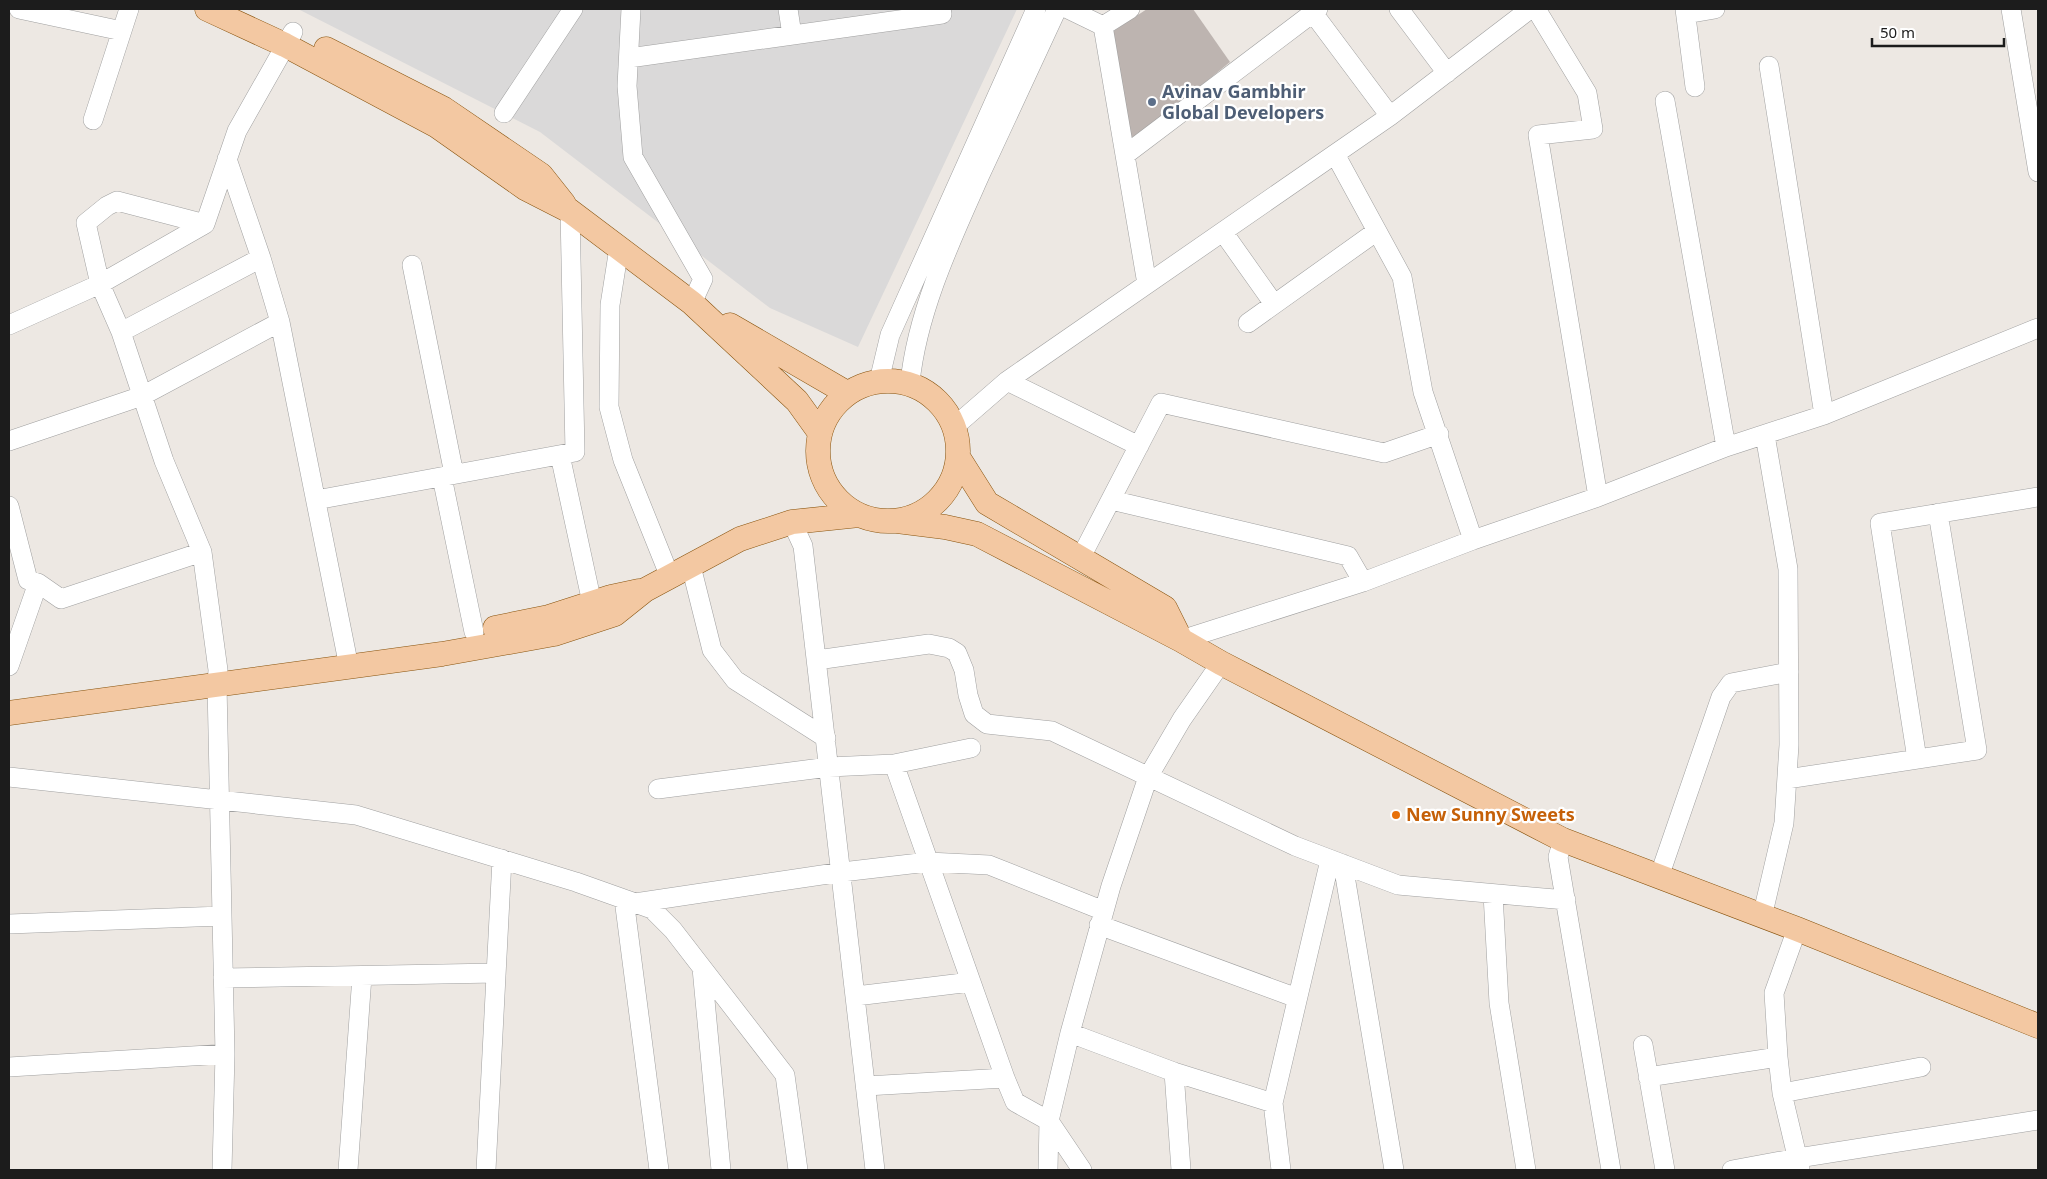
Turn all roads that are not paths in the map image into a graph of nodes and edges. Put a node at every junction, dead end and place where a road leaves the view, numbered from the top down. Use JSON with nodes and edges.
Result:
{"nodes":[{"id":1,"x":20,"y":9,"type":"edge"},
{"id":2,"x":129,"y":9,"type":"edge"},
{"id":3,"x":207,"y":9,"type":"edge"},
{"id":4,"x":243,"y":9,"type":"edge"},
{"id":5,"x":573,"y":9,"type":"edge"},
{"id":6,"x":631,"y":9,"type":"edge"},
{"id":7,"x":788,"y":9,"type":"edge"},
{"id":8,"x":941,"y":9,"type":"edge"},
{"id":9,"x":1036,"y":9,"type":"edge"},
{"id":10,"x":1057,"y":9,"type":"edge"},
{"id":11,"x":1068,"y":9,"type":"edge"},
{"id":12,"x":1130,"y":9,"type":"edge"},
{"id":13,"x":1398,"y":9,"type":"edge"},
{"id":14,"x":1715,"y":9,"type":"edge"},
{"id":15,"x":2012,"y":9,"type":"edge"},
{"id":16,"x":1529,"y":10,"type":"edge"},
{"id":17,"x":1316,"y":11,"type":"edge"},
{"id":18,"x":1686,"y":11,"type":"edge"},
{"id":19,"x":1103,"y":26,"type":"junction"},
{"id":20,"x":122,"y":31,"type":"junction"},
{"id":21,"x":792,"y":34,"type":"junction"},
{"id":22,"x":289,"y":39,"type":"junction"},
{"id":23,"x":628,"y":58,"type":"junction"},
{"id":24,"x":1769,"y":66,"type":"dead end"},
{"id":25,"x":1447,"y":73,"type":"junction"},
{"id":26,"x":1695,"y":87,"type":"dead end"},
{"id":27,"x":1665,"y":101,"type":"dead end"},
{"id":28,"x":504,"y":113,"type":"dead end"},
{"id":29,"x":1390,"y":116,"type":"junction"},
{"id":30,"x":93,"y":120,"type":"dead end"},
{"id":31,"x":2035,"y":130,"type":"edge"},
{"id":32,"x":1335,"y":154,"type":"junction"},
{"id":33,"x":1125,"y":155,"type":"junction"},
{"id":34,"x":227,"y":159,"type":"junction"},
{"id":35,"x":2038,"y":172,"type":"edge"},
{"id":36,"x":570,"y":211,"type":"junction"},
{"id":37,"x":205,"y":224,"type":"junction"},
{"id":38,"x":1377,"y":231,"type":"junction"},
{"id":39,"x":1222,"y":232,"type":"junction"},
{"id":40,"x":619,"y":248,"type":"junction"},
{"id":41,"x":261,"y":258,"type":"junction"},
{"id":42,"x":412,"y":265,"type":"dead end"},
{"id":43,"x":100,"y":284,"type":"junction"},
{"id":44,"x":1147,"y":284,"type":"junction"},
{"id":45,"x":692,"y":303,"type":"junction"},
{"id":46,"x":1274,"y":304,"type":"junction"},
{"id":47,"x":280,"y":322,"type":"junction"},
{"id":48,"x":1248,"y":323,"type":"dead end"},
{"id":49,"x":9,"y":325,"type":"edge"},
{"id":50,"x":2038,"y":328,"type":"edge"},
{"id":51,"x":121,"y":332,"type":"junction"},
{"id":52,"x":879,"y":381,"type":"junction"},
{"id":53,"x":1007,"y":381,"type":"junction"},
{"id":54,"x":910,"y":384,"type":"junction"},
{"id":55,"x":847,"y":394,"type":"junction"},
{"id":56,"x":142,"y":396,"type":"junction"},
{"id":57,"x":1824,"y":415,"type":"junction"},
{"id":58,"x":954,"y":427,"type":"junction"},
{"id":59,"x":820,"y":433,"type":"junction"},
{"id":60,"x":1438,"y":434,"type":"junction"},
{"id":61,"x":1765,"y":435,"type":"junction"},
{"id":62,"x":9,"y":441,"type":"edge"},
{"id":63,"x":1138,"y":446,"type":"junction"},
{"id":64,"x":1726,"y":448,"type":"junction"},
{"id":65,"x":560,"y":455,"type":"junction"},
{"id":66,"x":958,"y":457,"type":"junction"},
{"id":67,"x":448,"y":475,"type":"junction"},
{"id":68,"x":834,"y":494,"type":"junction"},
{"id":69,"x":1598,"y":497,"type":"junction"},
{"id":70,"x":2038,"y":497,"type":"edge"},
{"id":71,"x":316,"y":500,"type":"junction"},
{"id":72,"x":1111,"y":500,"type":"junction"},
{"id":73,"x":9,"y":506,"type":"edge"},
{"id":74,"x":1938,"y":513,"type":"junction"},
{"id":75,"x":860,"y":515,"type":"junction"},
{"id":76,"x":897,"y":521,"type":"junction"},
{"id":77,"x":792,"y":522,"type":"junction"},
{"id":78,"x":1473,"y":540,"type":"junction"},
{"id":79,"x":202,"y":552,"type":"junction"},
{"id":80,"x":1080,"y":559,"type":"junction"},
{"id":81,"x":691,"y":566,"type":"junction"},
{"id":82,"x":670,"y":577,"type":"junction"},
{"id":83,"x":1362,"y":582,"type":"junction"},
{"id":84,"x":38,"y":583,"type":"junction"},
{"id":85,"x":645,"y":590,"type":"junction"},
{"id":86,"x":592,"y":604,"type":"junction"},
{"id":87,"x":474,"y":632,"type":"junction"},
{"id":88,"x":1181,"y":640,"type":"junction"},
{"id":89,"x":347,"y":660,"type":"junction"},
{"id":90,"x":816,"y":660,"type":"junction"},
{"id":91,"x":1221,"y":663,"type":"junction"},
{"id":92,"x":9,"y":666,"type":"edge"},
{"id":93,"x":1789,"y":672,"type":"junction"},
{"id":94,"x":218,"y":678,"type":"junction"},
{"id":95,"x":9,"y":700,"type":"edge"},
{"id":96,"x":9,"y":713,"type":"edge"},
{"id":97,"x":826,"y":738,"type":"junction"},
{"id":98,"x":972,"y":748,"type":"dead end"},
{"id":99,"x":1917,"y":759,"type":"junction"},
{"id":100,"x":894,"y":764,"type":"junction"},
{"id":101,"x":829,"y":767,"type":"junction"},
{"id":102,"x":9,"y":777,"type":"edge"},
{"id":103,"x":1148,"y":777,"type":"junction"},
{"id":104,"x":1787,"y":779,"type":"junction"},
{"id":105,"x":658,"y":789,"type":"dead end"},
{"id":106,"x":219,"y":799,"type":"junction"},
{"id":107,"x":1564,"y":840,"type":"junction"},
{"id":108,"x":502,"y":859,"type":"junction"},
{"id":109,"x":928,"y":862,"type":"junction"},
{"id":110,"x":1336,"y":862,"type":"junction"},
{"id":111,"x":842,"y":872,"type":"junction"},
{"id":112,"x":1659,"y":877,"type":"junction"},
{"id":113,"x":1493,"y":894,"type":"junction"},
{"id":114,"x":1566,"y":900,"type":"junction"},
{"id":115,"x":629,"y":901,"type":"junction"},
{"id":116,"x":222,"y":916,"type":"junction"},
{"id":117,"x":1762,"y":917,"type":"junction"},
{"id":118,"x":1102,"y":918,"type":"junction"},
{"id":119,"x":9,"y":924,"type":"edge"},
{"id":120,"x":1797,"y":929,"type":"junction"},
{"id":121,"x":702,"y":968,"type":"junction"},
{"id":122,"x":496,"y":973,"type":"junction"},
{"id":123,"x":362,"y":976,"type":"junction"},
{"id":124,"x":223,"y":978,"type":"junction"},
{"id":125,"x":971,"y":982,"type":"junction"},
{"id":126,"x":856,"y":996,"type":"junction"},
{"id":127,"x":1297,"y":998,"type":"junction"},
{"id":128,"x":2038,"y":1026,"type":"edge"},
{"id":129,"x":1070,"y":1033,"type":"junction"},
{"id":130,"x":1642,"y":1045,"type":"dead end"},
{"id":131,"x":225,"y":1054,"type":"junction"},
{"id":132,"x":1778,"y":1057,"type":"junction"},
{"id":133,"x":9,"y":1067,"type":"edge"},
{"id":134,"x":1921,"y":1067,"type":"dead end"},
{"id":135,"x":1174,"y":1072,"type":"junction"},
{"id":136,"x":1648,"y":1077,"type":"junction"},
{"id":137,"x":1005,"y":1078,"type":"junction"},
{"id":138,"x":866,"y":1086,"type":"junction"},
{"id":139,"x":1782,"y":1094,"type":"junction"},
{"id":140,"x":1273,"y":1103,"type":"junction"},
{"id":141,"x":2038,"y":1120,"type":"edge"},
{"id":142,"x":1049,"y":1121,"type":"junction"},
{"id":143,"x":1799,"y":1164,"type":"edge"},
{"id":144,"x":222,"y":1170,"type":"edge"},
{"id":145,"x":348,"y":1170,"type":"edge"},
{"id":146,"x":486,"y":1170,"type":"edge"},
{"id":147,"x":659,"y":1170,"type":"edge"},
{"id":148,"x":721,"y":1170,"type":"edge"},
{"id":149,"x":798,"y":1170,"type":"edge"},
{"id":150,"x":875,"y":1170,"type":"edge"},
{"id":151,"x":1048,"y":1170,"type":"edge"},
{"id":152,"x":1082,"y":1170,"type":"edge"},
{"id":153,"x":1181,"y":1170,"type":"edge"},
{"id":154,"x":1281,"y":1170,"type":"edge"},
{"id":155,"x":1394,"y":1170,"type":"edge"},
{"id":156,"x":1526,"y":1170,"type":"edge"},
{"id":157,"x":1612,"y":1170,"type":"edge"},
{"id":158,"x":1665,"y":1170,"type":"edge"},
{"id":159,"x":1732,"y":1170,"type":"edge"}],
"edges":[{"from":1,"to":20,"type":"street"},
{"from":2,"to":20,"type":"street"},
{"from":3,"to":22,"type":"main road"},
{"from":4,"to":22,"type":"main road"},
{"from":5,"to":28,"type":"street"},
{"from":6,"to":23,"type":"street"},
{"from":7,"to":21,"type":"street"},
{"from":8,"to":21,"type":"street"},
{"from":9,"to":52,"type":"street"},
{"from":10,"to":54,"type":"street"},
{"from":11,"to":19,"type":"street"},
{"from":12,"to":19,"type":"street"},
{"from":13,"to":25,"type":"street"},
{"from":14,"to":18,"type":"street"},
{"from":15,"to":31,"type":"street"},
{"from":16,"to":25,"type":"street"},
{"from":16,"to":69,"type":"street"},
{"from":17,"to":29,"type":"street"},
{"from":17,"to":33,"type":"street"},
{"from":18,"to":26,"type":"street"},
{"from":19,"to":33,"type":"street"},
{"from":20,"to":30,"type":"street"},
{"from":21,"to":23,"type":"street"},
{"from":22,"to":34,"type":"street"},
{"from":22,"to":36,"type":"main road"},
{"from":23,"to":45,"type":"street"},
{"from":24,"to":57,"type":"street"},
{"from":25,"to":29,"type":"street"},
{"from":27,"to":64,"type":"street"},
{"from":29,"to":32,"type":"street"},
{"from":31,"to":35,"type":"street"},
{"from":32,"to":38,"type":"street"},
{"from":32,"to":39,"type":"street"},
{"from":33,"to":44,"type":"street"},
{"from":34,"to":37,"type":"street"},
{"from":34,"to":41,"type":"street"},
{"from":36,"to":40,"type":"main road"},
{"from":36,"to":65,"type":"street"},
{"from":37,"to":43,"type":"street"},
{"from":37,"to":43,"type":"street"},
{"from":38,"to":46,"type":"street"},
{"from":38,"to":60,"type":"street"},
{"from":39,"to":44,"type":"street"},
{"from":39,"to":46,"type":"street"},
{"from":40,"to":45,"type":"main road"},
{"from":40,"to":82,"type":"street"},
{"from":41,"to":47,"type":"street"},
{"from":41,"to":51,"type":"street"},
{"from":42,"to":67,"type":"street"},
{"from":43,"to":49,"type":"street"},
{"from":43,"to":51,"type":"street"},
{"from":44,"to":53,"type":"street"},
{"from":45,"to":55,"type":"main road"},
{"from":45,"to":59,"type":"main road"},
{"from":46,"to":48,"type":"street"},
{"from":47,"to":56,"type":"street"},
{"from":47,"to":71,"type":"street"},
{"from":50,"to":57,"type":"street"},
{"from":51,"to":56,"type":"street"},
{"from":52,"to":54,"type":"main road"},
{"from":52,"to":55,"type":"main road"},
{"from":53,"to":58,"type":"street"},
{"from":53,"to":63,"type":"street"},
{"from":54,"to":58,"type":"main road"},
{"from":55,"to":59,"type":"main road"},
{"from":56,"to":62,"type":"street"},
{"from":56,"to":79,"type":"street"},
{"from":57,"to":61,"type":"street"},
{"from":58,"to":66,"type":"main road"},
{"from":59,"to":68,"type":"main road"},
{"from":60,"to":63,"type":"street"},
{"from":60,"to":78,"type":"street"},
{"from":61,"to":64,"type":"street"},
{"from":61,"to":93,"type":"street"},
{"from":63,"to":72,"type":"street"},
{"from":64,"to":69,"type":"street"},
{"from":65,"to":67,"type":"street"},
{"from":65,"to":86,"type":"street"},
{"from":66,"to":76,"type":"main road"},
{"from":66,"to":80,"type":"main road"},
{"from":67,"to":71,"type":"street"},
{"from":67,"to":87,"type":"street"},
{"from":68,"to":75,"type":"main road"},
{"from":68,"to":77,"type":"main road"},
{"from":69,"to":78,"type":"street"},
{"from":70,"to":74,"type":"street"},
{"from":71,"to":89,"type":"street"},
{"from":72,"to":80,"type":"street"},
{"from":72,"to":83,"type":"street"},
{"from":73,"to":84,"type":"street"},
{"from":74,"to":99,"type":"street"},
{"from":74,"to":99,"type":"street"},
{"from":75,"to":76,"type":"main road"},
{"from":75,"to":77,"type":"main road"},
{"from":76,"to":88,"type":"main road"},
{"from":77,"to":81,"type":"main road"},
{"from":77,"to":90,"type":"street"},
{"from":78,"to":83,"type":"street"},
{"from":79,"to":84,"type":"street"},
{"from":79,"to":94,"type":"street"},
{"from":80,"to":88,"type":"main road"},
{"from":81,"to":82,"type":"main road"},
{"from":81,"to":97,"type":"street"},
{"from":82,"to":85,"type":"main road"},
{"from":83,"to":88,"type":"street"},
{"from":84,"to":92,"type":"street"},
{"from":85,"to":86,"type":"main road"},
{"from":85,"to":89,"type":"main road"},
{"from":86,"to":87,"type":"main road"},
{"from":87,"to":89,"type":"main road"},
{"from":88,"to":91,"type":"main road"},
{"from":89,"to":94,"type":"main road"},
{"from":90,"to":97,"type":"street"},
{"from":90,"to":103,"type":"street"},
{"from":91,"to":103,"type":"street"},
{"from":91,"to":107,"type":"main road"},
{"from":93,"to":104,"type":"street"},
{"from":93,"to":112,"type":"street"},
{"from":94,"to":95,"type":"main road"},
{"from":94,"to":96,"type":"main road"},
{"from":94,"to":106,"type":"street"},
{"from":97,"to":101,"type":"street"},
{"from":98,"to":100,"type":"street"},
{"from":99,"to":104,"type":"street"},
{"from":100,"to":101,"type":"street"},
{"from":100,"to":109,"type":"street"},
{"from":101,"to":105,"type":"street"},
{"from":101,"to":111,"type":"street"},
{"from":102,"to":106,"type":"street"},
{"from":103,"to":110,"type":"street"},
{"from":103,"to":118,"type":"street"},
{"from":104,"to":117,"type":"street"},
{"from":106,"to":108,"type":"street"},
{"from":106,"to":116,"type":"street"},
{"from":107,"to":112,"type":"main road"},
{"from":107,"to":114,"type":"street"},
{"from":108,"to":115,"type":"street"},
{"from":108,"to":122,"type":"street"},
{"from":109,"to":111,"type":"street"},
{"from":109,"to":118,"type":"street"},
{"from":109,"to":125,"type":"street"},
{"from":110,"to":113,"type":"street"},
{"from":110,"to":127,"type":"street"},
{"from":110,"to":155,"type":"street"},
{"from":111,"to":115,"type":"street"},
{"from":111,"to":126,"type":"street"},
{"from":112,"to":117,"type":"main road"},
{"from":113,"to":114,"type":"street"},
{"from":113,"to":156,"type":"street"},
{"from":114,"to":157,"type":"street"},
{"from":115,"to":121,"type":"street"},
{"from":115,"to":147,"type":"street"},
{"from":116,"to":119,"type":"street"},
{"from":116,"to":124,"type":"street"},
{"from":117,"to":120,"type":"main road"},
{"from":118,"to":127,"type":"street"},
{"from":118,"to":129,"type":"street"},
{"from":120,"to":128,"type":"main road"},
{"from":120,"to":132,"type":"street"},
{"from":121,"to":148,"type":"street"},
{"from":121,"to":149,"type":"street"},
{"from":122,"to":123,"type":"street"},
{"from":122,"to":146,"type":"street"},
{"from":123,"to":124,"type":"street"},
{"from":123,"to":145,"type":"street"},
{"from":124,"to":131,"type":"street"},
{"from":125,"to":126,"type":"street"},
{"from":125,"to":137,"type":"street"},
{"from":126,"to":138,"type":"street"},
{"from":127,"to":140,"type":"street"},
{"from":129,"to":135,"type":"street"},
{"from":129,"to":142,"type":"street"},
{"from":130,"to":136,"type":"street"},
{"from":131,"to":133,"type":"street"},
{"from":131,"to":144,"type":"street"},
{"from":132,"to":136,"type":"street"},
{"from":132,"to":139,"type":"street"},
{"from":134,"to":139,"type":"street"},
{"from":135,"to":140,"type":"street"},
{"from":135,"to":153,"type":"street"},
{"from":136,"to":158,"type":"street"},
{"from":137,"to":138,"type":"street"},
{"from":137,"to":142,"type":"street"},
{"from":138,"to":150,"type":"street"},
{"from":139,"to":143,"type":"street"},
{"from":140,"to":154,"type":"street"},
{"from":141,"to":143,"type":"street"},
{"from":142,"to":151,"type":"street"},
{"from":142,"to":152,"type":"street"},
{"from":143,"to":159,"type":"street"}]}
